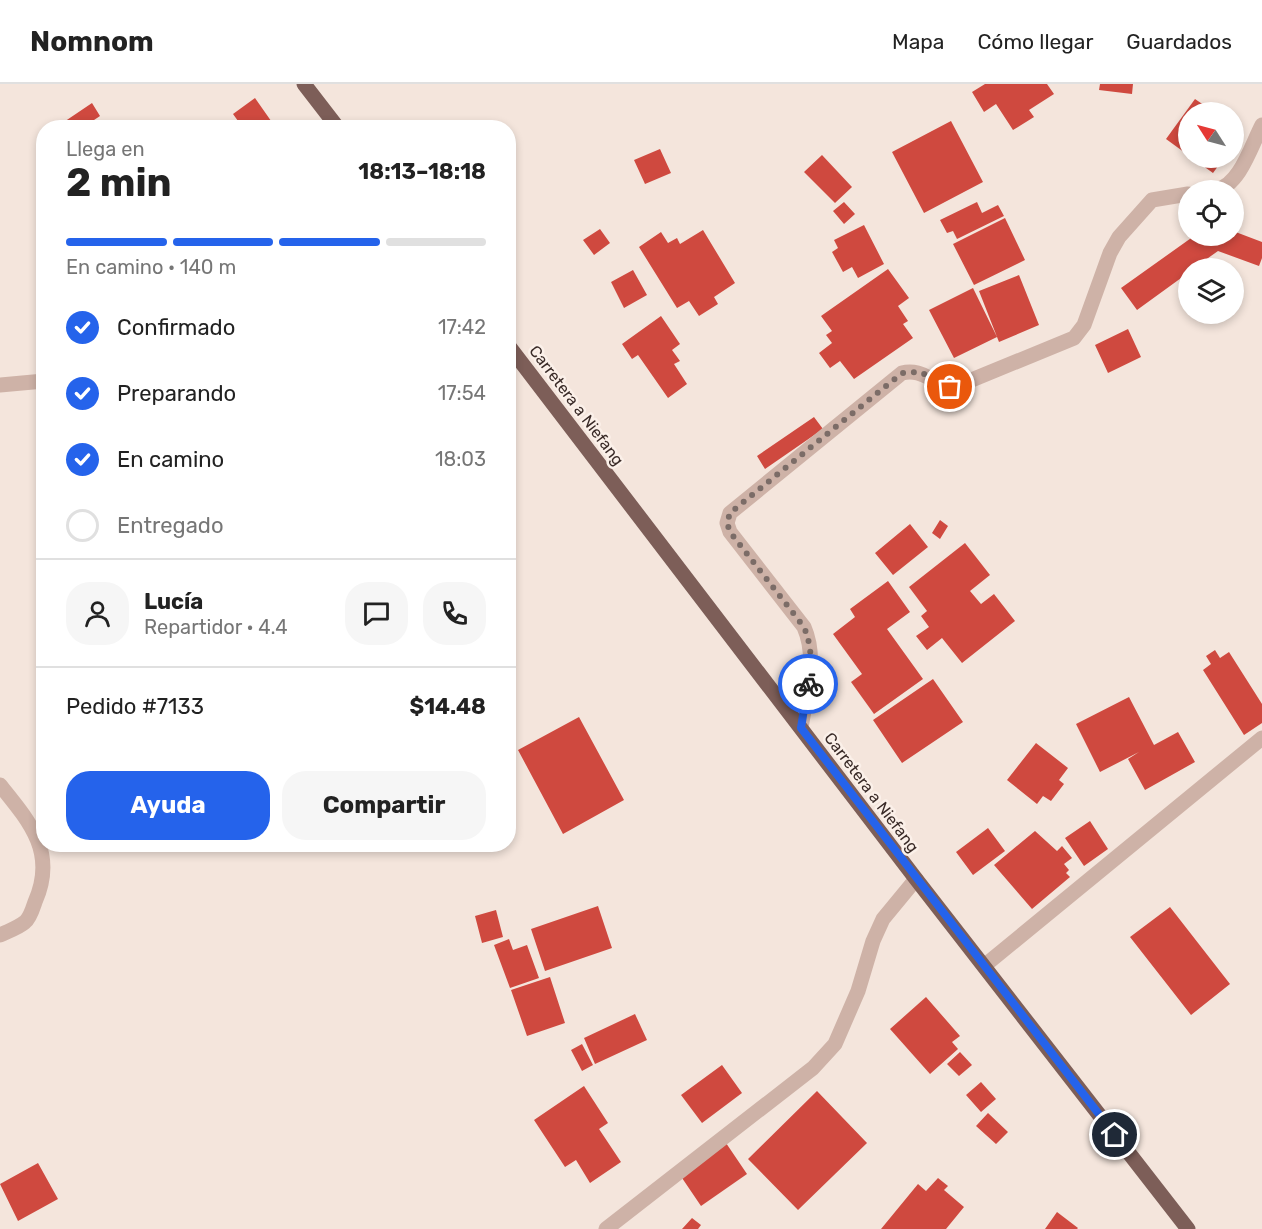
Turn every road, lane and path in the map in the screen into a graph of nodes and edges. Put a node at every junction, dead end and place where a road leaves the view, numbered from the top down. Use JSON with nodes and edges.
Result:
{"nodes":[{"id":1,"x":304,"y":84,"type":"edge"},
{"id":2,"x":332,"y":120,"type":"edge"},
{"id":3,"x":1262,"y":125,"type":"edge"},
{"id":4,"x":1233,"y":180,"type":"edge"},
{"id":5,"x":1178,"y":196,"type":"edge"},
{"id":6,"x":516,"y":355,"type":"edge"},
{"id":7,"x":36,"y":382,"type":"edge"},
{"id":8,"x":0,"y":385,"type":"edge"},
{"id":9,"x":801,"y":728,"type":"junction"},
{"id":10,"x":1262,"y":738,"type":"edge"},
{"id":11,"x":0,"y":786,"type":"edge"},
{"id":12,"x":36,"y":834,"type":"edge"},
{"id":13,"x":41,"y":852,"type":"edge"},
{"id":14,"x":916,"y":879,"type":"junction"},
{"id":15,"x":0,"y":935,"type":"edge"},
{"id":16,"x":984,"y":966,"type":"junction"},
{"id":17,"x":606,"y":1229,"type":"edge"},
{"id":18,"x":1188,"y":1229,"type":"edge"}],
"edges":[{"from":1,"to":2,"type":"main road"},
{"from":3,"to":4,"type":"street"},
{"from":5,"to":9,"type":"street"},
{"from":6,"to":9,"type":"main road","name":"Carretera a Niefang"},
{"from":7,"to":8,"type":"street"},
{"from":9,"to":14,"type":"main road","name":"Carretera a Niefang"},
{"from":10,"to":16,"type":"street"},
{"from":11,"to":12,"type":"street"},
{"from":13,"to":15,"type":"street"},
{"from":14,"to":16,"type":"main road","name":"Carretera a Niefang"},
{"from":14,"to":17,"type":"street"},
{"from":16,"to":18,"type":"main road","name":"Carretera a Niefang"}]}
